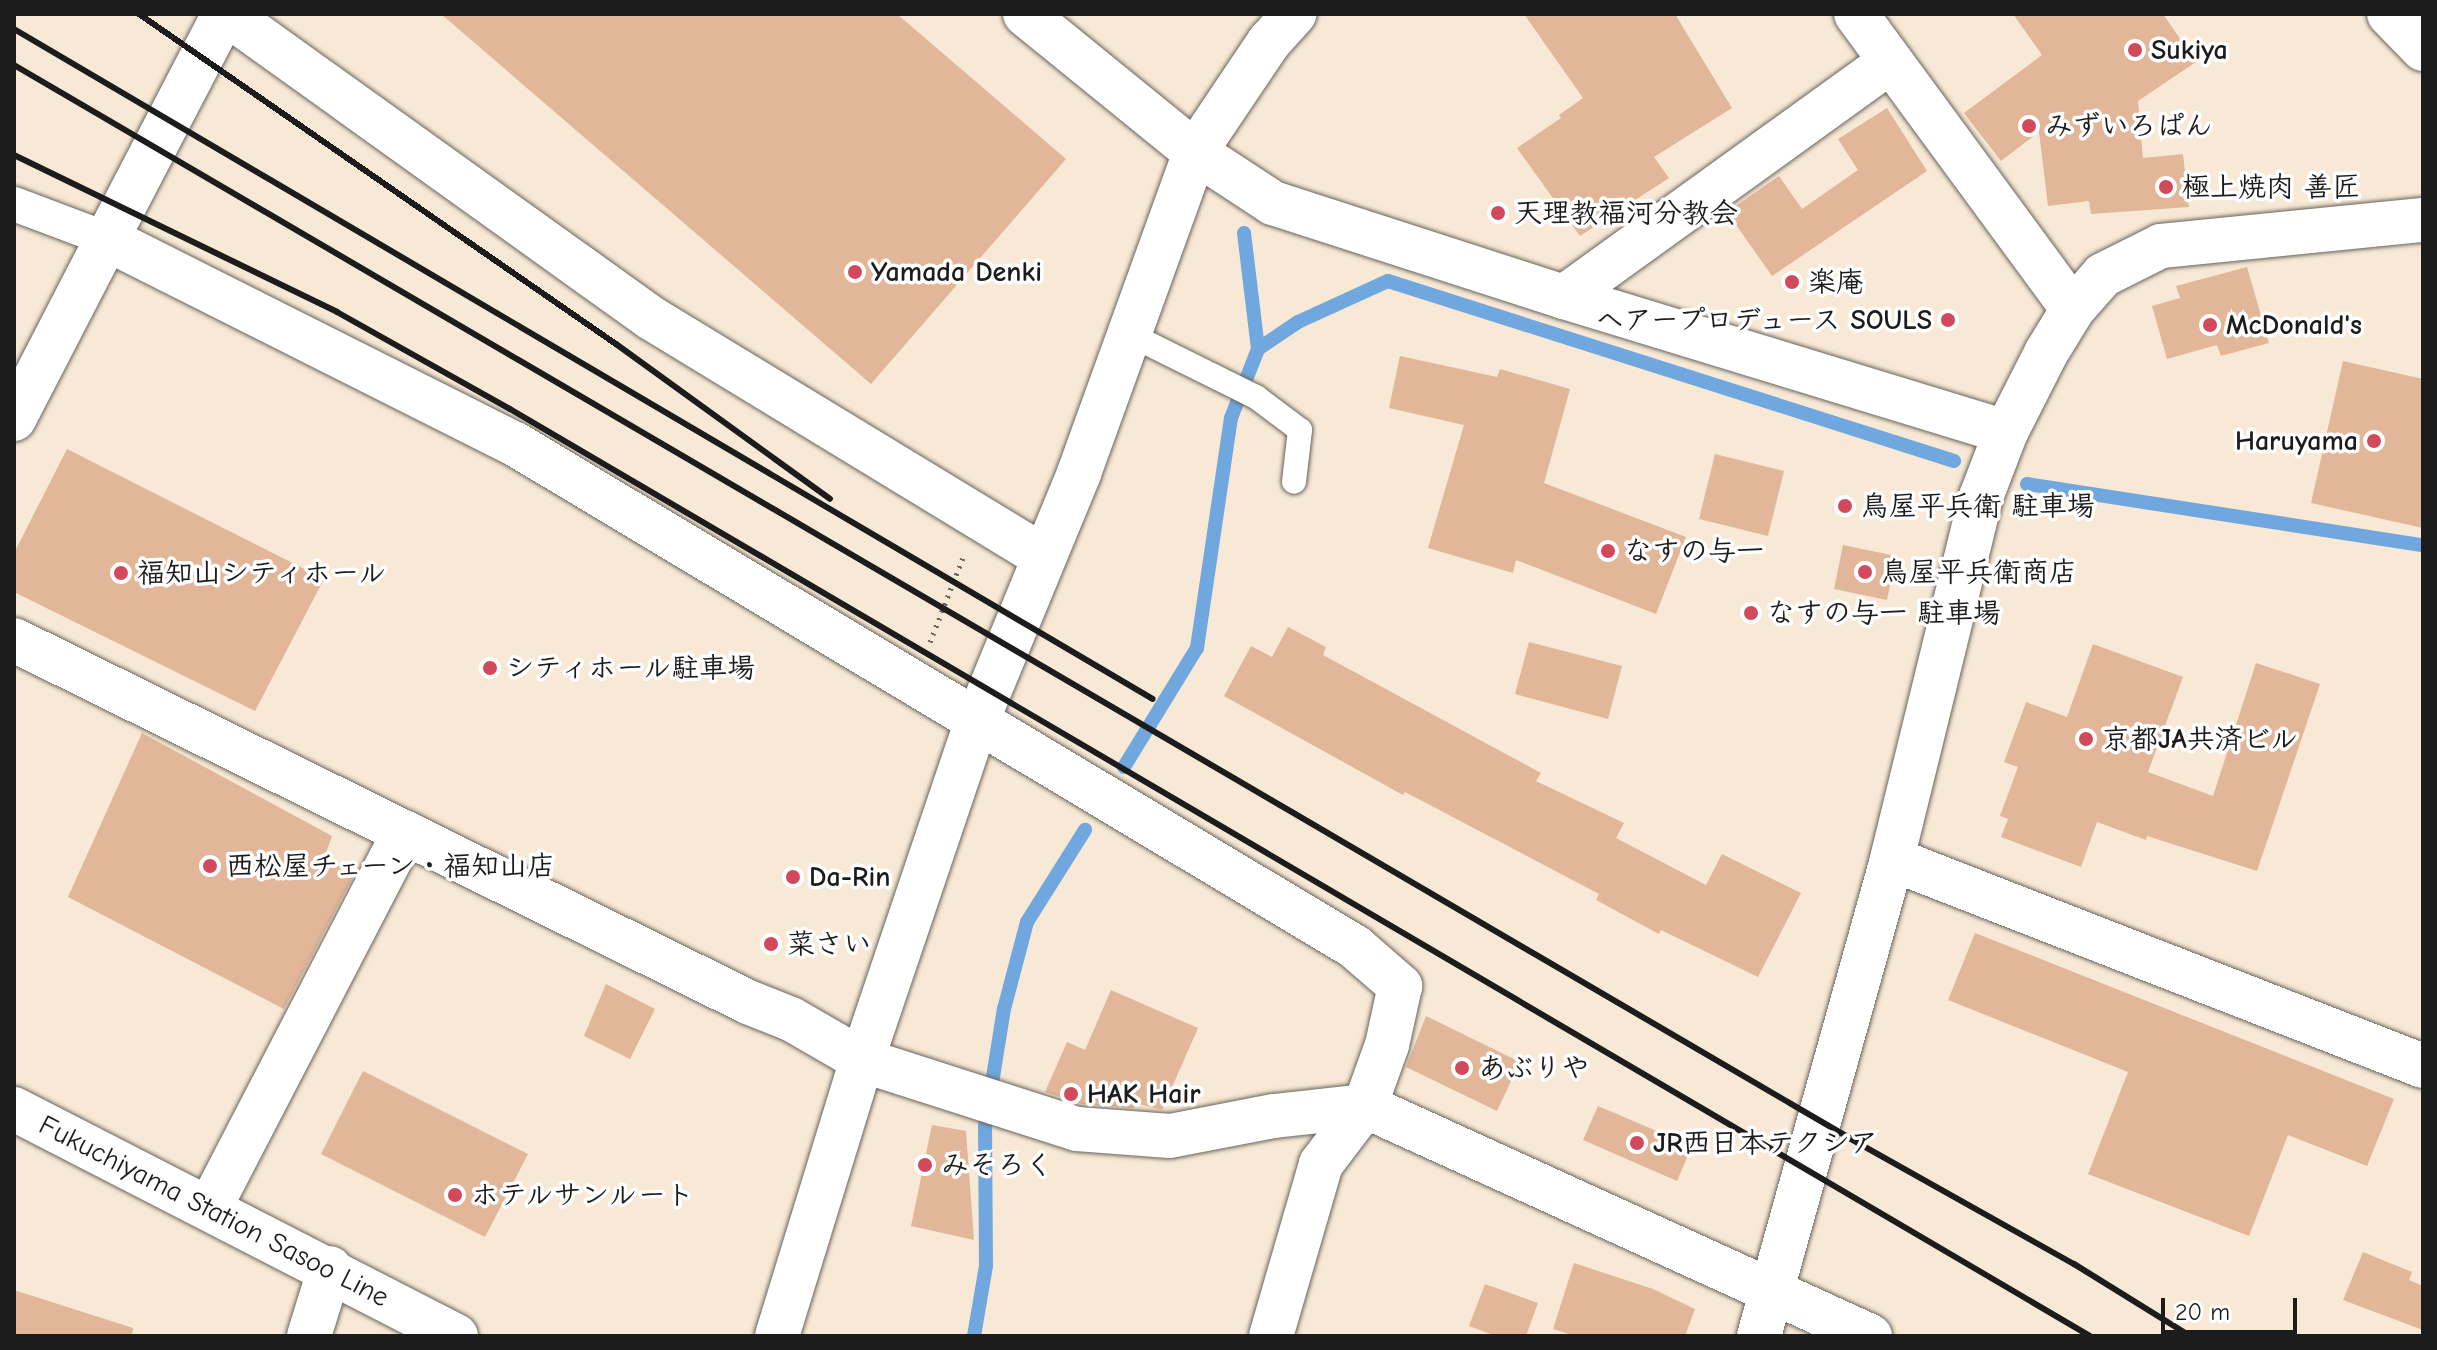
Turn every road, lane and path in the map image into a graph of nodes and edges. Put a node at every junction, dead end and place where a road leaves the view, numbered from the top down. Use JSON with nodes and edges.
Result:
{"nodes":[{"id":1,"x":226,"y":14,"type":"edge"},
{"id":2,"x":1025,"y":14,"type":"edge"},
{"id":3,"x":1294,"y":14,"type":"edge"},
{"id":4,"x":1856,"y":14,"type":"edge"},
{"id":5,"x":2389,"y":14,"type":"edge"},
{"id":6,"x":2423,"y":49,"type":"edge"},
{"id":7,"x":1889,"y":63,"type":"junction"},
{"id":8,"x":1195,"y":152,"type":"junction"},
{"id":9,"x":14,"y":204,"type":"edge"},
{"id":10,"x":2423,"y":220,"type":"edge"},
{"id":11,"x":107,"y":239,"type":"junction"},
{"id":12,"x":1564,"y":297,"type":"junction"},
{"id":13,"x":2073,"y":309,"type":"junction"},
{"id":14,"x":1131,"y":335,"type":"junction"},
{"id":15,"x":14,"y":419,"type":"edge"},
{"id":16,"x":2006,"y":432,"type":"junction"},
{"id":17,"x":1294,"y":482,"type":"dead end"},
{"id":18,"x":978,"y":517,"type":"junction"},
{"id":19,"x":1043,"y":556,"type":"junction"},
{"id":20,"x":14,"y":640,"type":"edge"},
{"id":21,"x":914,"y":683,"type":"junction"},
{"id":22,"x":977,"y":721,"type":"junction"},
{"id":23,"x":404,"y":832,"type":"junction"},
{"id":24,"x":1892,"y":859,"type":"junction"},
{"id":25,"x":862,"y":1060,"type":"junction"},
{"id":26,"x":2423,"y":1066,"type":"edge"},
{"id":27,"x":1365,"y":1106,"type":"junction"},
{"id":28,"x":14,"y":1109,"type":"edge"},
{"id":29,"x":210,"y":1207,"type":"junction"},
{"id":30,"x":330,"y":1268,"type":"junction"},
{"id":31,"x":1771,"y":1289,"type":"junction"},
{"id":32,"x":309,"y":1336,"type":"edge"},
{"id":33,"x":456,"y":1336,"type":"edge"},
{"id":34,"x":777,"y":1336,"type":"edge"},
{"id":35,"x":1271,"y":1336,"type":"edge"},
{"id":36,"x":1759,"y":1336,"type":"edge"},
{"id":37,"x":1870,"y":1336,"type":"edge"}],
"edges":[{"from":1,"to":11,"type":"main road"},
{"from":1,"to":18,"type":"main road"},
{"from":2,"to":8,"type":"main road"},
{"from":3,"to":8,"type":"main road"},
{"from":4,"to":7,"type":"main road"},
{"from":5,"to":6,"type":"main road"},
{"from":7,"to":12,"type":"main road"},
{"from":7,"to":13,"type":"main road"},
{"from":8,"to":12,"type":"main road"},
{"from":8,"to":14,"type":"main road"},
{"from":9,"to":11,"type":"street"},
{"from":10,"to":13,"type":"main road"},
{"from":11,"to":15,"type":"main road"},
{"from":11,"to":21,"type":"main road"},
{"from":12,"to":16,"type":"main road"},
{"from":13,"to":16,"type":"main road"},
{"from":14,"to":17,"type":"lane"},
{"from":14,"to":19,"type":"main road"},
{"from":16,"to":24,"type":"main road"},
{"from":18,"to":19,"type":"main road"},
{"from":18,"to":21,"type":"path"},
{"from":19,"to":22,"type":"main road"},
{"from":20,"to":23,"type":"main road"},
{"from":21,"to":22,"type":"main road"},
{"from":22,"to":25,"type":"main road"},
{"from":22,"to":27,"type":"main road"},
{"from":23,"to":25,"type":"main road"},
{"from":23,"to":29,"type":"main road"},
{"from":24,"to":26,"type":"main road"},
{"from":24,"to":31,"type":"main road"},
{"from":25,"to":27,"type":"main road"},
{"from":25,"to":34,"type":"main road"},
{"from":27,"to":31,"type":"main road"},
{"from":27,"to":35,"type":"main road"},
{"from":28,"to":29,"type":"main road","name":"Fukuchiyama Station Sasoo Line"},
{"from":29,"to":30,"type":"main road","name":"Fukuchiyama Station Sasoo Line"},
{"from":30,"to":32,"type":"main road"},
{"from":30,"to":33,"type":"main road","name":"Fukuchiyama Station Sasoo Line"},
{"from":31,"to":36,"type":"main road"},
{"from":31,"to":37,"type":"main road"}]}
